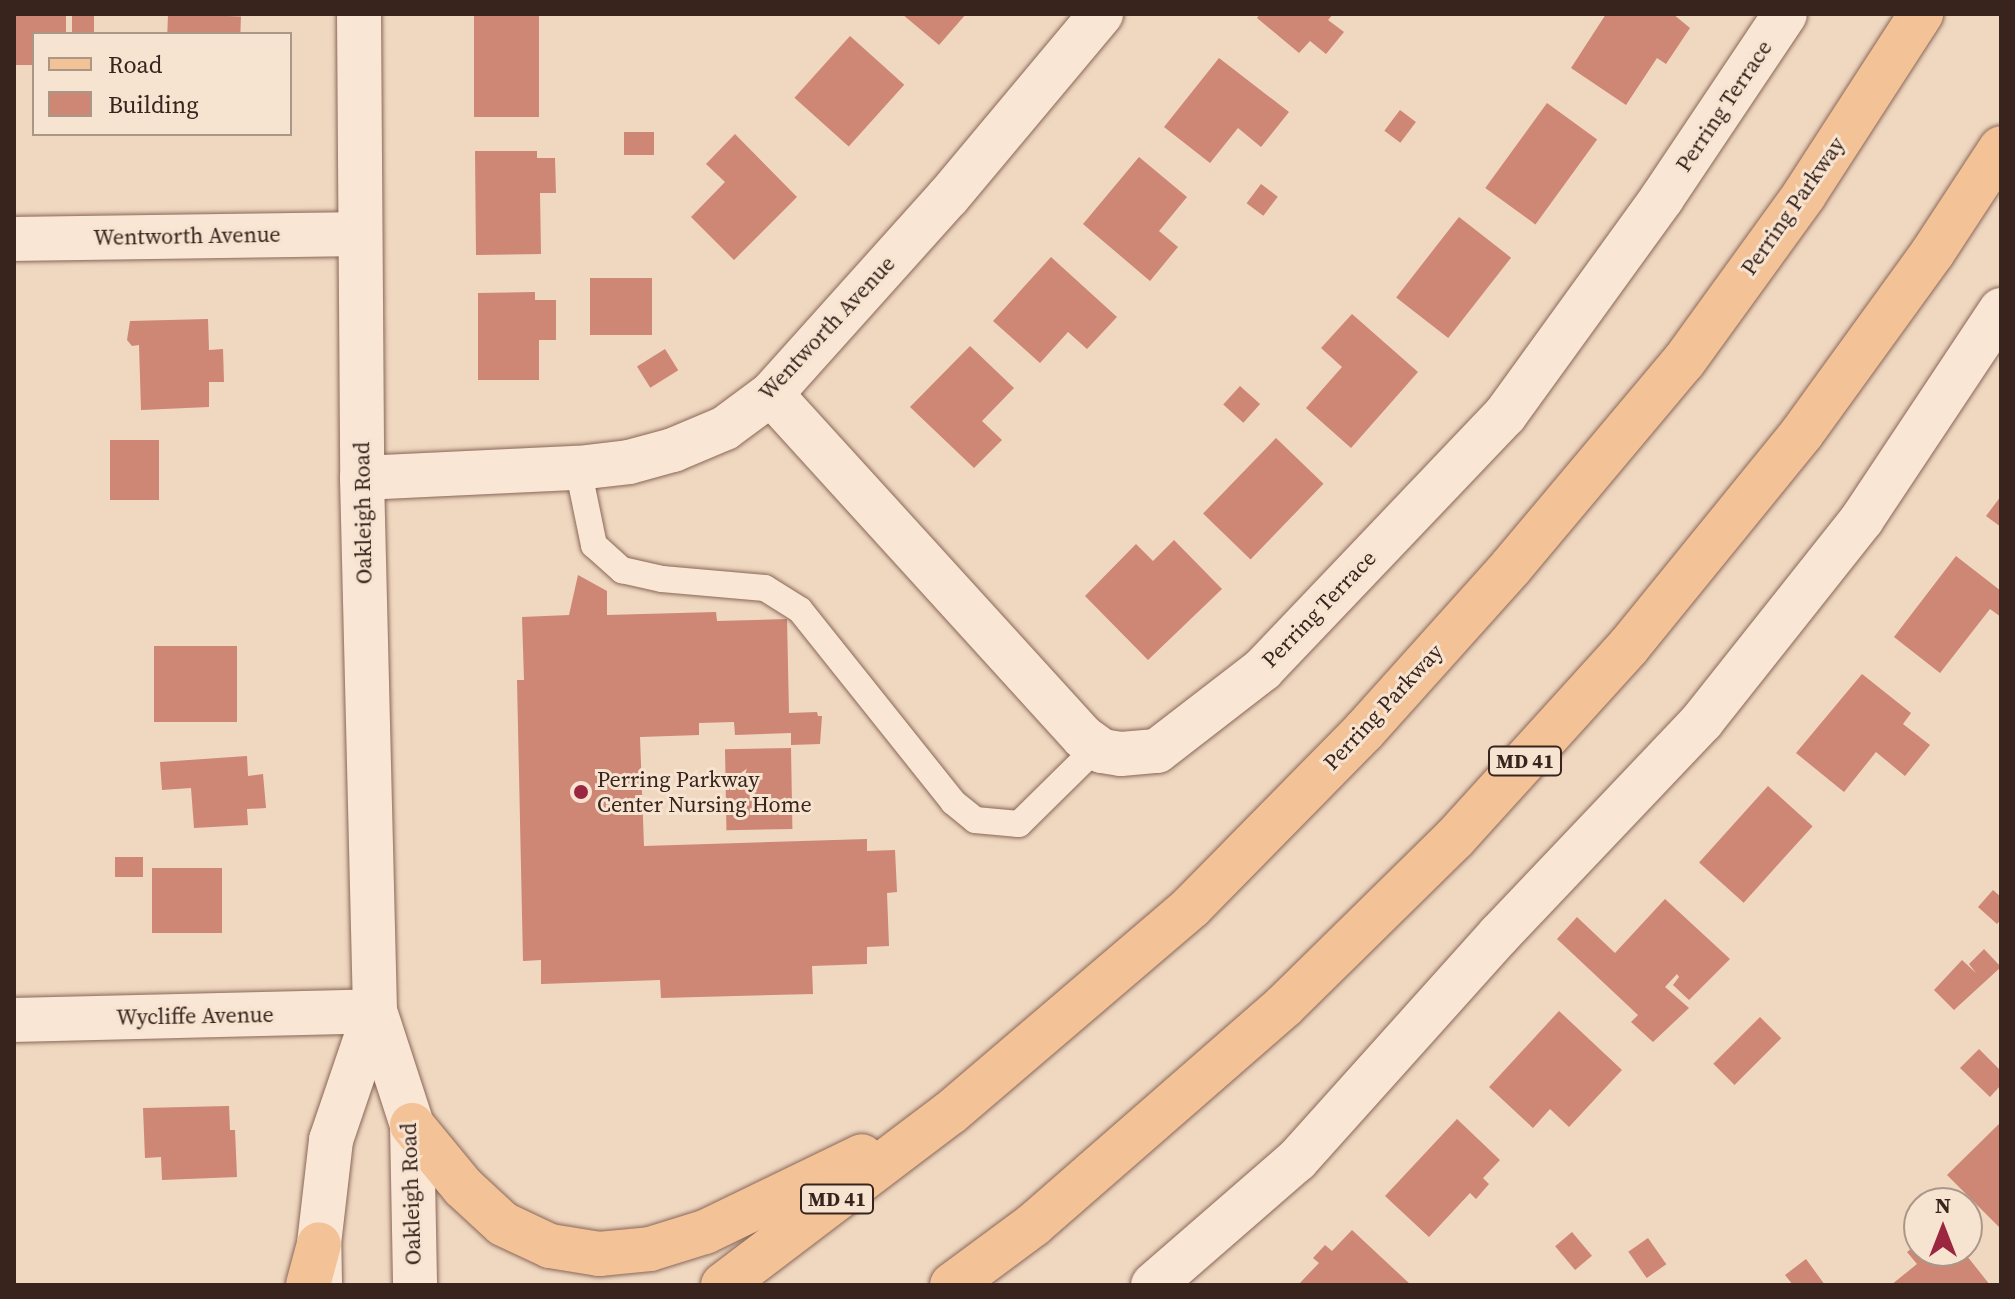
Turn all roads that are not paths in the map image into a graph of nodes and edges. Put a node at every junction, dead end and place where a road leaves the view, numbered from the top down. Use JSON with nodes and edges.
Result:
{"nodes":[{"id":1,"x":359,"y":14,"type":"edge"},
{"id":2,"x":1101,"y":14,"type":"edge"},
{"id":3,"x":1785,"y":14,"type":"edge"},
{"id":4,"x":1921,"y":14,"type":"edge"},
{"id":5,"x":2001,"y":148,"type":"edge"},
{"id":6,"x":360,"y":234,"type":"junction"},
{"id":7,"x":14,"y":239,"type":"edge"},
{"id":8,"x":2001,"y":310,"type":"edge"},
{"id":9,"x":771,"y":394,"type":"junction"},
{"id":10,"x":578,"y":468,"type":"junction"},
{"id":11,"x":362,"y":478,"type":"junction"},
{"id":12,"x":1097,"y":747,"type":"junction"},
{"id":13,"x":375,"y":1011,"type":"junction"},
{"id":14,"x":14,"y":1020,"type":"edge"},
{"id":15,"x":950,"y":1113,"type":"junction"},
{"id":16,"x":412,"y":1125,"type":"junction"},
{"id":17,"x":319,"y":1264,"type":"edge"},
{"id":18,"x":308,"y":1285,"type":"edge"},
{"id":19,"x":415,"y":1285,"type":"edge"},
{"id":20,"x":723,"y":1285,"type":"edge"},
{"id":21,"x":952,"y":1285,"type":"edge"},
{"id":22,"x":1153,"y":1285,"type":"edge"}],
"edges":[{"from":1,"to":6,"type":"street","name":"Oakleigh Road"},
{"from":2,"to":9,"type":"street","name":"Wentworth Avenue"},
{"from":3,"to":12,"type":"street","name":"Perring Terrace"},
{"from":4,"to":15,"type":"main road","name":"Perring Parkway","number":"MD 41"},
{"from":5,"to":21,"type":"main road","number":"MD 41"},
{"from":6,"to":7,"type":"street","name":"Wentworth Avenue"},
{"from":6,"to":11,"type":"street","name":"Oakleigh Road"},
{"from":8,"to":22,"type":"street"},
{"from":9,"to":10,"type":"street","name":"Wentworth Avenue"},
{"from":9,"to":12,"type":"street"},
{"from":10,"to":11,"type":"street","name":"Wentworth Avenue"},
{"from":10,"to":12,"type":"lane"},
{"from":11,"to":13,"type":"street","name":"Oakleigh Road"},
{"from":13,"to":14,"type":"street","name":"Wycliffe Avenue"},
{"from":13,"to":16,"type":"street","name":"Oakleigh Road"},
{"from":13,"to":17,"type":"street","name":"Oakleigh Road"},
{"from":15,"to":16,"type":"main road"},
{"from":15,"to":20,"type":"main road","name":"Perring Parkway","number":"MD 41"},
{"from":16,"to":19,"type":"street","name":"Oakleigh Road"},
{"from":17,"to":18,"type":"main road"}]}
